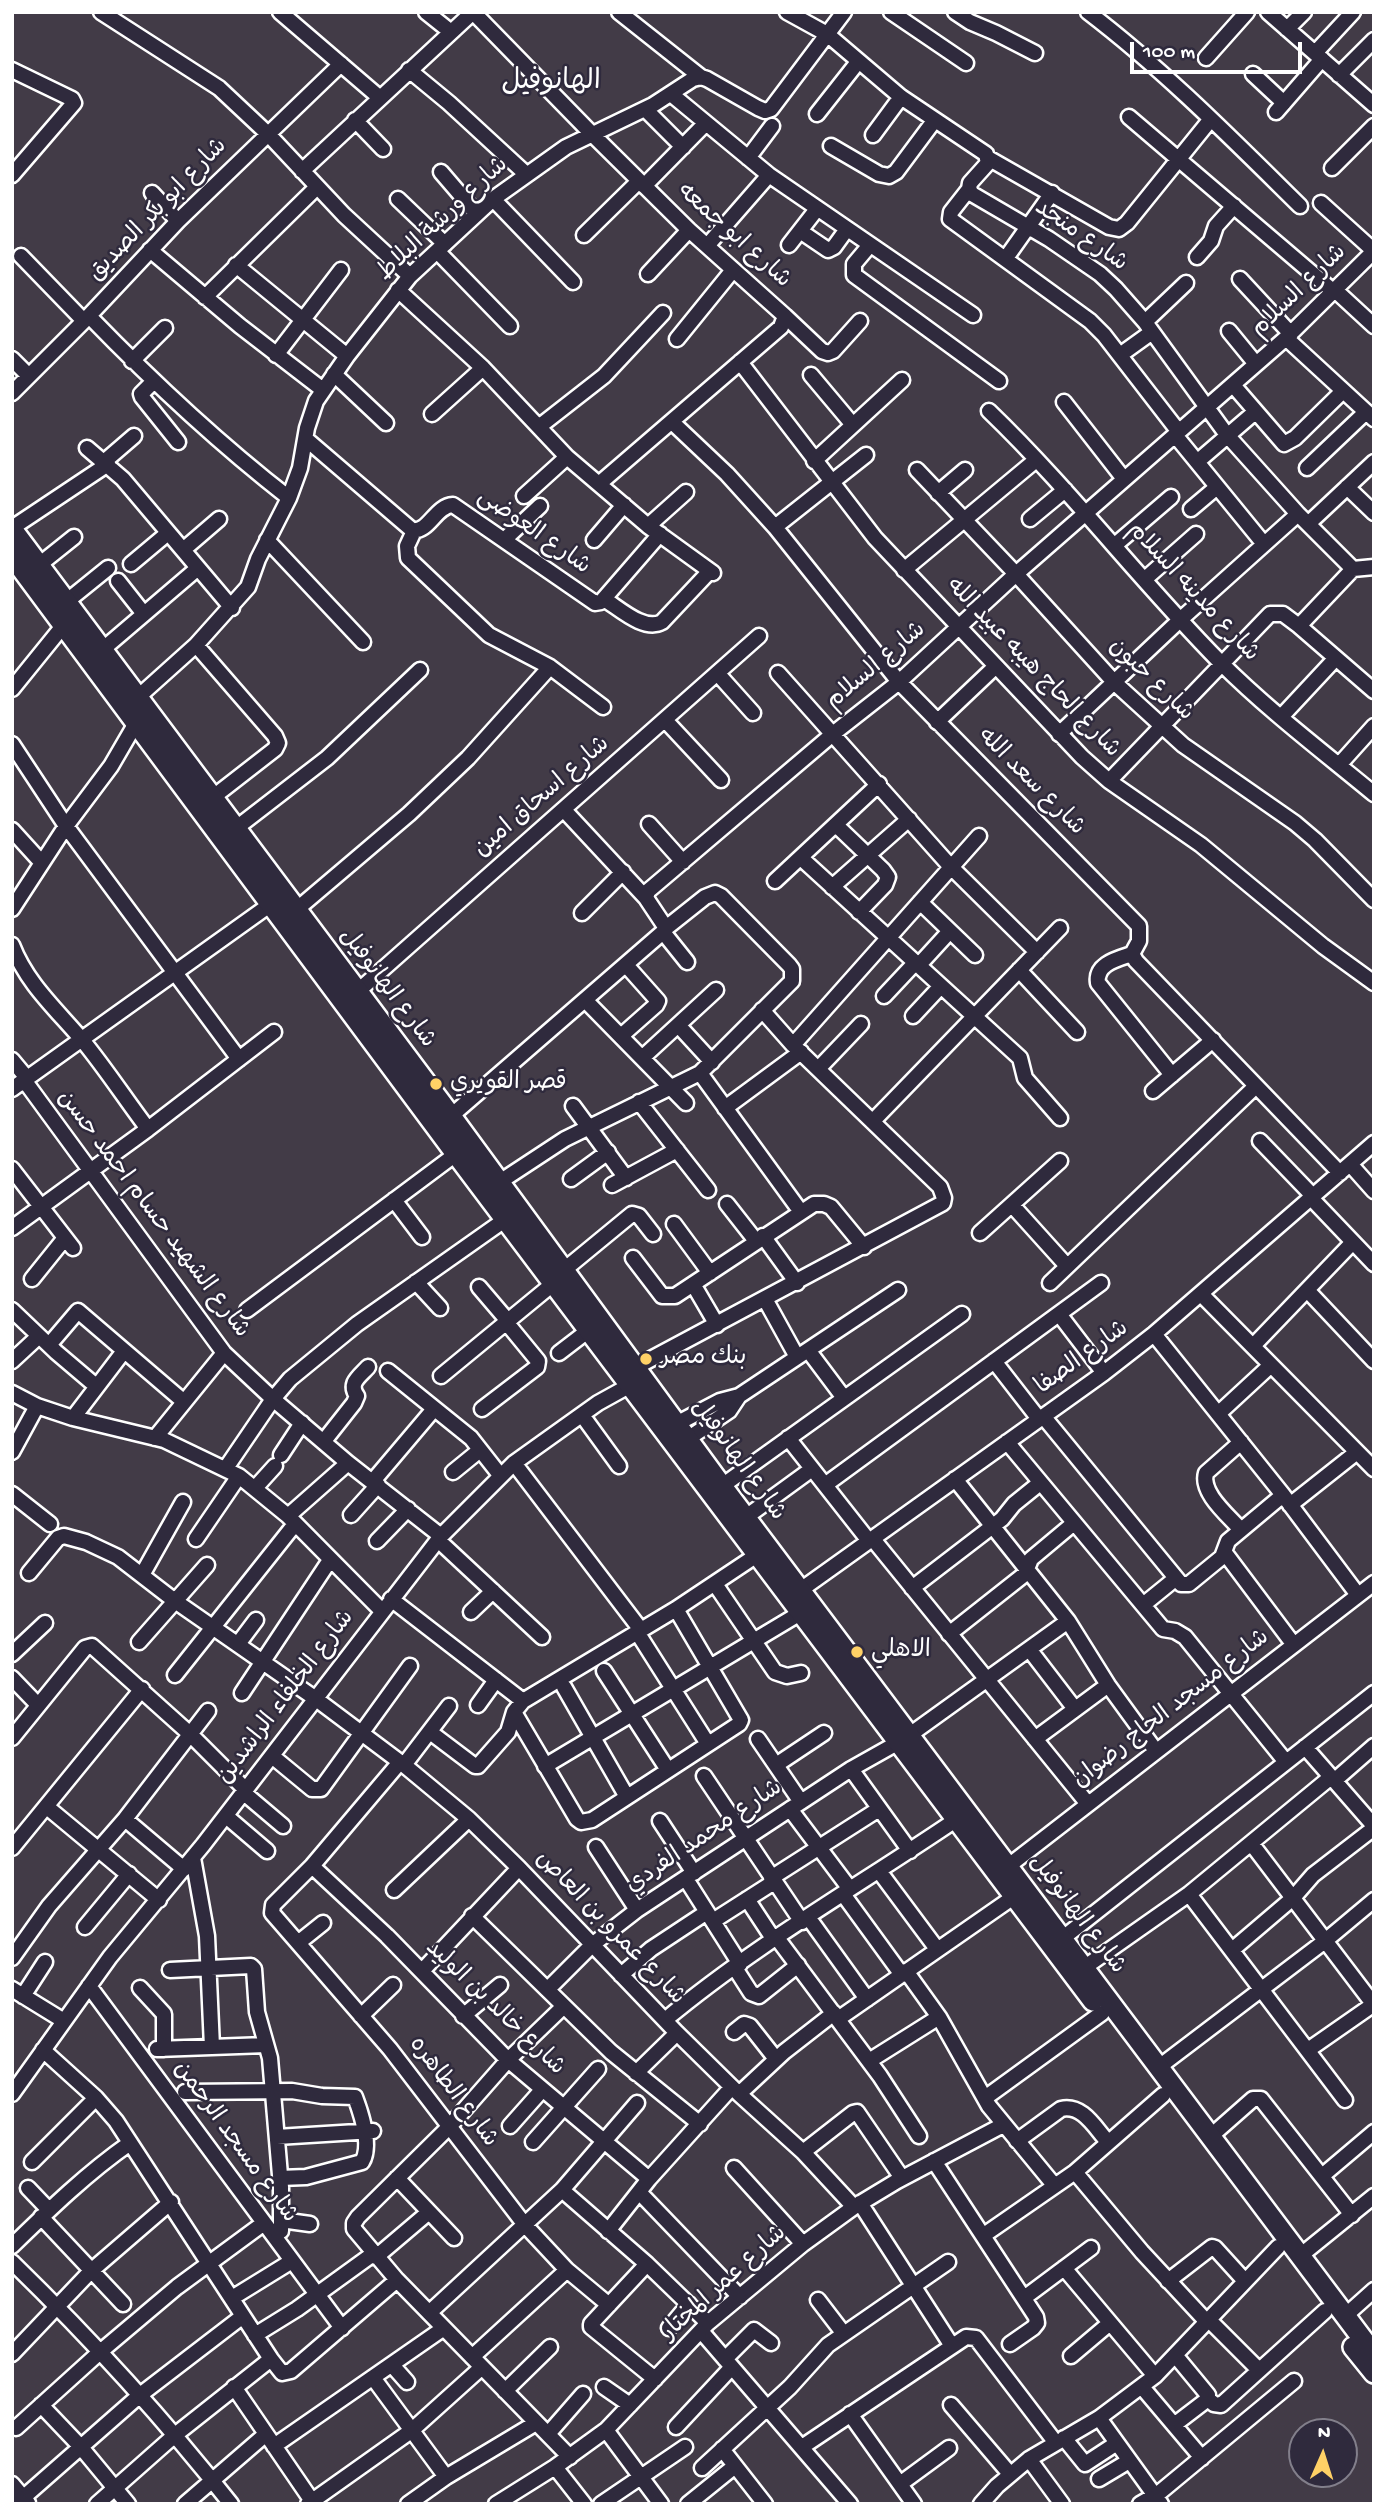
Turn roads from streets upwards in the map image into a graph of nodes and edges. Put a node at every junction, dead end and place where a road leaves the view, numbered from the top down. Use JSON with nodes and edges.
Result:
{"nodes":[{"id":1,"x":101,"y":12,"type":"edge"},
{"id":2,"x":280,"y":12,"type":"edge"},
{"id":3,"x":426,"y":12,"type":"edge"},
{"id":4,"x":473,"y":12,"type":"edge"},
{"id":5,"x":619,"y":12,"type":"edge"},
{"id":6,"x":787,"y":12,"type":"edge"},
{"id":7,"x":844,"y":12,"type":"edge"},
{"id":8,"x":891,"y":12,"type":"edge"},
{"id":9,"x":955,"y":12,"type":"edge"},
{"id":10,"x":1088,"y":12,"type":"edge"},
{"id":11,"x":1247,"y":12,"type":"edge"},
{"id":12,"x":1268,"y":12,"type":"edge"},
{"id":13,"x":1304,"y":12,"type":"edge"},
{"id":14,"x":1353,"y":12,"type":"edge"},
{"id":15,"x":1287,"y":29,"type":"junction"},
{"id":16,"x":451,"y":32,"type":"junction"},
{"id":17,"x":827,"y":34,"type":"junction"},
{"id":18,"x":1374,"y":40,"type":"edge"},
{"id":19,"x":1035,"y":53,"type":"dead end"},
{"id":20,"x":1318,"y":56,"type":"junction"},
{"id":21,"x":1206,"y":58,"type":"dead end"},
{"id":22,"x":858,"y":62,"type":"junction"},
{"id":23,"x":966,"y":63,"type":"dead end"},
{"id":24,"x":341,"y":64,"type":"junction"},
{"id":25,"x":12,"y":70,"type":"edge"},
{"id":26,"x":410,"y":70,"type":"junction"},
{"id":27,"x":1254,"y":74,"type":"dead end"},
{"id":28,"x":1339,"y":75,"type":"junction"},
{"id":29,"x":701,"y":77,"type":"junction"},
{"id":30,"x":671,"y":94,"type":"junction"},
{"id":31,"x":379,"y":97,"type":"junction"},
{"id":32,"x":901,"y":97,"type":"junction"},
{"id":33,"x":1374,"y":105,"type":"edge"},
{"id":34,"x":645,"y":109,"type":"junction"},
{"id":35,"x":817,"y":114,"type":"dead end"},
{"id":36,"x":1129,"y":117,"type":"dead end"},
{"id":37,"x":1211,"y":119,"type":"junction"},
{"id":38,"x":355,"y":120,"type":"junction"},
{"id":39,"x":934,"y":121,"type":"junction"},
{"id":40,"x":705,"y":124,"type":"junction"},
{"id":41,"x":772,"y":126,"type":"dead end"},
{"id":42,"x":1374,"y":126,"type":"edge"},
{"id":43,"x":268,"y":134,"type":"junction"},
{"id":44,"x":592,"y":135,"type":"junction"},
{"id":45,"x":873,"y":135,"type":"dead end"},
{"id":46,"x":831,"y":146,"type":"dead end"},
{"id":47,"x":683,"y":147,"type":"junction"},
{"id":48,"x":383,"y":149,"type":"dead end"},
{"id":49,"x":748,"y":158,"type":"junction"},
{"id":50,"x":988,"y":158,"type":"junction"},
{"id":51,"x":1178,"y":159,"type":"junction"},
{"id":52,"x":1332,"y":168,"type":"dead end"},
{"id":53,"x":302,"y":171,"type":"junction"},
{"id":54,"x":441,"y":172,"type":"dead end"},
{"id":55,"x":526,"y":174,"type":"junction"},
{"id":56,"x":12,"y":175,"type":"edge"},
{"id":57,"x":769,"y":175,"type":"junction"},
{"id":58,"x":642,"y":183,"type":"junction"},
{"id":59,"x":317,"y":187,"type":"junction"},
{"id":60,"x":969,"y":189,"type":"junction"},
{"id":61,"x":152,"y":193,"type":"dead end"},
{"id":62,"x":1052,"y":193,"type":"junction"},
{"id":63,"x":398,"y":199,"type":"dead end"},
{"id":64,"x":493,"y":199,"type":"junction"},
{"id":65,"x":1321,"y":203,"type":"dead end"},
{"id":66,"x":1234,"y":206,"type":"junction"},
{"id":67,"x":1300,"y":206,"type":"dead end"},
{"id":68,"x":817,"y":209,"type":"junction"},
{"id":69,"x":477,"y":214,"type":"junction"},
{"id":70,"x":178,"y":221,"type":"junction"},
{"id":71,"x":1028,"y":227,"type":"junction"},
{"id":72,"x":847,"y":229,"type":"junction"},
{"id":73,"x":690,"y":230,"type":"junction"},
{"id":74,"x":800,"y":231,"type":"junction"},
{"id":75,"x":584,"y":235,"type":"dead end"},
{"id":76,"x":870,"y":245,"type":"junction"},
{"id":77,"x":707,"y":246,"type":"junction"},
{"id":78,"x":789,"y":246,"type":"dead end"},
{"id":79,"x":441,"y":247,"type":"junction"},
{"id":80,"x":150,"y":250,"type":"junction"},
{"id":81,"x":1374,"y":251,"type":"edge"},
{"id":82,"x":21,"y":256,"type":"dead end"},
{"id":83,"x":1197,"y":257,"type":"dead end"},
{"id":84,"x":1006,"y":258,"type":"junction"},
{"id":85,"x":236,"y":265,"type":"junction"},
{"id":86,"x":341,"y":270,"type":"dead end"},
{"id":87,"x":733,"y":270,"type":"junction"},
{"id":88,"x":648,"y":274,"type":"dead end"},
{"id":89,"x":410,"y":276,"type":"junction"},
{"id":90,"x":1240,"y":279,"type":"dead end"},
{"id":91,"x":573,"y":282,"type":"dead end"},
{"id":92,"x":1186,"y":283,"type":"dead end"},
{"id":93,"x":398,"y":290,"type":"junction"},
{"id":94,"x":1334,"y":291,"type":"junction"},
{"id":95,"x":205,"y":297,"type":"junction"},
{"id":96,"x":663,"y":313,"type":"dead end"},
{"id":97,"x":973,"y":315,"type":"dead end"},
{"id":98,"x":785,"y":316,"type":"junction"},
{"id":99,"x":87,"y":318,"type":"junction"},
{"id":100,"x":301,"y":320,"type":"junction"},
{"id":101,"x":860,"y":321,"type":"dead end"},
{"id":102,"x":510,"y":326,"type":"dead end"},
{"id":103,"x":1374,"y":326,"type":"edge"},
{"id":104,"x":1148,"y":327,"type":"junction"},
{"id":105,"x":165,"y":328,"type":"dead end"},
{"id":106,"x":1229,"y":331,"type":"dead end"},
{"id":107,"x":1289,"y":336,"type":"junction"},
{"id":108,"x":677,"y":340,"type":"dead end"},
{"id":109,"x":276,"y":355,"type":"junction"},
{"id":110,"x":1120,"y":355,"type":"junction"},
{"id":111,"x":347,"y":356,"type":"junction"},
{"id":112,"x":12,"y":359,"type":"edge"},
{"id":113,"x":132,"y":361,"type":"junction"},
{"id":114,"x":740,"y":362,"type":"junction"},
{"id":115,"x":1256,"y":365,"type":"junction"},
{"id":116,"x":483,"y":368,"type":"junction"},
{"id":117,"x":334,"y":374,"type":"junction"},
{"id":118,"x":811,"y":375,"type":"dead end"},
{"id":119,"x":29,"y":376,"type":"junction"},
{"id":120,"x":902,"y":380,"type":"dead end"},
{"id":121,"x":999,"y":381,"type":"dead end"},
{"id":122,"x":153,"y":382,"type":"junction"},
{"id":123,"x":1233,"y":385,"type":"junction"},
{"id":124,"x":323,"y":390,"type":"junction"},
{"id":125,"x":1343,"y":391,"type":"junction"},
{"id":126,"x":12,"y":393,"type":"edge"},
{"id":127,"x":1064,"y":402,"type":"dead end"},
{"id":128,"x":1207,"y":408,"type":"junction"},
{"id":129,"x":989,"y":411,"type":"dead end"},
{"id":130,"x":1255,"y":412,"type":"junction"},
{"id":131,"x":432,"y":414,"type":"dead end"},
{"id":132,"x":1370,"y":416,"type":"edge"},
{"id":133,"x":672,"y":422,"type":"junction"},
{"id":134,"x":386,"y":423,"type":"dead end"},
{"id":135,"x":853,"y":425,"type":"junction"},
{"id":136,"x":540,"y":426,"type":"junction"},
{"id":137,"x":1177,"y":433,"type":"junction"},
{"id":138,"x":1227,"y":435,"type":"junction"},
{"id":139,"x":134,"y":436,"type":"dead end"},
{"id":140,"x":306,"y":439,"type":"junction"},
{"id":141,"x":178,"y":442,"type":"dead end"},
{"id":142,"x":87,"y":448,"type":"dead end"},
{"id":143,"x":866,"y":455,"type":"dead end"},
{"id":144,"x":567,"y":457,"type":"junction"},
{"id":145,"x":1036,"y":460,"type":"junction"},
{"id":146,"x":814,"y":461,"type":"junction"},
{"id":147,"x":1197,"y":462,"type":"junction"},
{"id":148,"x":1374,"y":462,"type":"edge"},
{"id":149,"x":107,"y":463,"type":"junction"},
{"id":150,"x":1307,"y":468,"type":"dead end"},
{"id":151,"x":917,"y":470,"type":"dead end"},
{"id":152,"x":965,"y":470,"type":"dead end"},
{"id":153,"x":1124,"y":479,"type":"junction"},
{"id":154,"x":600,"y":483,"type":"junction"},
{"id":155,"x":831,"y":483,"type":"junction"},
{"id":156,"x":1217,"y":487,"type":"junction"},
{"id":157,"x":1347,"y":487,"type":"junction"},
{"id":158,"x":1065,"y":489,"type":"junction"},
{"id":159,"x":686,"y":492,"type":"dead end"},
{"id":160,"x":938,"y":493,"type":"junction"},
{"id":161,"x":524,"y":496,"type":"dead end"},
{"id":162,"x":1171,"y":497,"type":"dead end"},
{"id":163,"x":289,"y":499,"type":"junction"},
{"id":164,"x":624,"y":505,"type":"junction"},
{"id":165,"x":540,"y":506,"type":"dead end"},
{"id":166,"x":1191,"y":509,"type":"dead end"},
{"id":167,"x":1087,"y":512,"type":"junction"},
{"id":168,"x":1374,"y":513,"type":"edge"},
{"id":169,"x":219,"y":519,"type":"dead end"},
{"id":170,"x":1030,"y":519,"type":"dead end"},
{"id":171,"x":1303,"y":519,"type":"junction"},
{"id":172,"x":964,"y":521,"type":"junction"},
{"id":173,"x":775,"y":527,"type":"junction"},
{"id":174,"x":12,"y":528,"type":"edge"},
{"id":175,"x":654,"y":530,"type":"junction"},
{"id":176,"x":414,"y":531,"type":"junction"},
{"id":177,"x":168,"y":533,"type":"junction"},
{"id":178,"x":1196,"y":534,"type":"dead end"},
{"id":179,"x":74,"y":537,"type":"dead end"},
{"id":180,"x":267,"y":540,"type":"junction"},
{"id":181,"x":504,"y":540,"type":"junction"},
{"id":182,"x":594,"y":540,"type":"dead end"},
{"id":183,"x":1264,"y":544,"type":"junction"},
{"id":184,"x":1115,"y":545,"type":"junction"},
{"id":185,"x":183,"y":550,"type":"junction"},
{"id":186,"x":13,"y":558,"type":"edge"},
{"id":187,"x":131,"y":564,"type":"dead end"},
{"id":188,"x":39,"y":565,"type":"junction"},
{"id":189,"x":1374,"y":566,"type":"edge"},
{"id":190,"x":108,"y":568,"type":"dead end"},
{"id":191,"x":198,"y":568,"type":"junction"},
{"id":192,"x":1353,"y":569,"type":"junction"},
{"id":193,"x":904,"y":570,"type":"junction"},
{"id":194,"x":1016,"y":574,"type":"junction"},
{"id":195,"x":1145,"y":579,"type":"junction"},
{"id":196,"x":118,"y":581,"type":"dead end"},
{"id":197,"x":604,"y":598,"type":"junction"},
{"id":198,"x":66,"y":601,"type":"junction"},
{"id":199,"x":232,"y":608,"type":"junction"},
{"id":200,"x":144,"y":614,"type":"junction"},
{"id":201,"x":1181,"y":619,"type":"junction"},
{"id":202,"x":63,"y":626,"type":"junction"},
{"id":203,"x":959,"y":626,"type":"junction"},
{"id":204,"x":1299,"y":626,"type":"junction"},
{"id":205,"x":760,"y":636,"type":"dead end"},
{"id":206,"x":363,"y":642,"type":"dead end"},
{"id":207,"x":196,"y":645,"type":"junction"},
{"id":208,"x":102,"y":650,"type":"junction"},
{"id":209,"x":1336,"y":658,"type":"junction"},
{"id":210,"x":1222,"y":663,"type":"junction"},
{"id":211,"x":996,"y":666,"type":"junction"},
{"id":212,"x":550,"y":667,"type":"junction"},
{"id":213,"x":420,"y":670,"type":"dead end"},
{"id":214,"x":778,"y":673,"type":"dead end"},
{"id":215,"x":718,"y":674,"type":"junction"},
{"id":216,"x":899,"y":682,"type":"junction"},
{"id":217,"x":1115,"y":683,"type":"junction"},
{"id":218,"x":12,"y":689,"type":"edge"},
{"id":219,"x":1374,"y":691,"type":"edge"},
{"id":220,"x":136,"y":698,"type":"junction"},
{"id":221,"x":603,"y":707,"type":"dead end"},
{"id":222,"x":752,"y":713,"type":"dead end"},
{"id":223,"x":1281,"y":717,"type":"junction"},
{"id":224,"x":665,"y":720,"type":"junction"},
{"id":225,"x":937,"y":722,"type":"junction"},
{"id":226,"x":136,"y":723,"type":"junction"},
{"id":227,"x":1161,"y":726,"type":"junction"},
{"id":228,"x":1374,"y":726,"type":"edge"},
{"id":229,"x":834,"y":733,"type":"junction"},
{"id":230,"x":1059,"y":734,"type":"junction"},
{"id":231,"x":14,"y":751,"type":"edge"},
{"id":232,"x":1339,"y":765,"type":"junction"},
{"id":233,"x":721,"y":780,"type":"dead end"},
{"id":234,"x":1109,"y":781,"type":"junction"},
{"id":235,"x":879,"y":784,"type":"junction"},
{"id":236,"x":1374,"y":794,"type":"edge"},
{"id":237,"x":212,"y":798,"type":"junction"},
{"id":238,"x":564,"y":810,"type":"junction"},
{"id":239,"x":909,"y":819,"type":"junction"},
{"id":240,"x":649,"y":824,"type":"dead end"},
{"id":241,"x":836,"y":825,"type":"junction"},
{"id":242,"x":66,"y":826,"type":"junction"},
{"id":243,"x":235,"y":829,"type":"junction"},
{"id":244,"x":12,"y":830,"type":"edge"},
{"id":245,"x":979,"y":836,"type":"dead end"},
{"id":246,"x":867,"y":855,"type":"junction"},
{"id":247,"x":801,"y":858,"type":"junction"},
{"id":248,"x":682,"y":862,"type":"junction"},
{"id":249,"x":42,"y":863,"type":"junction"},
{"id":250,"x":951,"y":867,"type":"junction"},
{"id":251,"x":623,"y":873,"type":"junction"},
{"id":252,"x":775,"y":881,"type":"dead end"},
{"id":253,"x":832,"y":887,"type":"junction"},
{"id":254,"x":646,"y":898,"type":"junction"},
{"id":255,"x":1373,"y":898,"type":"edge"},
{"id":256,"x":920,"y":902,"type":"junction"},
{"id":257,"x":271,"y":904,"type":"junction"},
{"id":258,"x":12,"y":909,"type":"edge"},
{"id":259,"x":296,"y":910,"type":"junction"},
{"id":260,"x":859,"y":912,"type":"junction"},
{"id":261,"x":582,"y":913,"type":"dead end"},
{"id":262,"x":1060,"y":928,"type":"dead end"},
{"id":263,"x":665,"y":930,"type":"junction"},
{"id":264,"x":950,"y":932,"type":"junction"},
{"id":265,"x":888,"y":939,"type":"junction"},
{"id":266,"x":12,"y":945,"type":"edge"},
{"id":267,"x":1037,"y":952,"type":"junction"},
{"id":268,"x":1132,"y":954,"type":"junction"},
{"id":269,"x":975,"y":955,"type":"dead end"},
{"id":270,"x":687,"y":962,"type":"dead end"},
{"id":271,"x":626,"y":965,"type":"junction"},
{"id":272,"x":916,"y":965,"type":"junction"},
{"id":273,"x":1019,"y":970,"type":"junction"},
{"id":274,"x":176,"y":974,"type":"junction"},
{"id":275,"x":1374,"y":983,"type":"edge"},
{"id":276,"x":940,"y":986,"type":"junction"},
{"id":277,"x":716,"y":990,"type":"dead end"},
{"id":278,"x":357,"y":992,"type":"junction"},
{"id":279,"x":884,"y":996,"type":"dead end"},
{"id":280,"x":585,"y":1000,"type":"junction"},
{"id":281,"x":762,"y":1010,"type":"junction"},
{"id":282,"x":975,"y":1015,"type":"junction"},
{"id":283,"x":913,"y":1016,"type":"dead end"},
{"id":284,"x":861,"y":1024,"type":"dead end"},
{"id":285,"x":678,"y":1025,"type":"junction"},
{"id":286,"x":274,"y":1032,"type":"dead end"},
{"id":287,"x":1077,"y":1032,"type":"dead end"},
{"id":288,"x":621,"y":1036,"type":"junction"},
{"id":289,"x":82,"y":1040,"type":"junction"},
{"id":290,"x":1213,"y":1040,"type":"junction"},
{"id":291,"x":797,"y":1049,"type":"junction"},
{"id":292,"x":642,"y":1058,"type":"junction"},
{"id":293,"x":239,"y":1059,"type":"junction"},
{"id":294,"x":12,"y":1060,"type":"edge"},
{"id":295,"x":712,"y":1062,"type":"junction"},
{"id":296,"x":818,"y":1069,"type":"junction"},
{"id":297,"x":700,"y":1073,"type":"junction"},
{"id":298,"x":1171,"y":1075,"type":"junction"},
{"id":299,"x":21,"y":1082,"type":"edge"},
{"id":300,"x":1256,"y":1086,"type":"junction"},
{"id":301,"x":671,"y":1087,"type":"junction"},
{"id":302,"x":1153,"y":1091,"type":"dead end"},
{"id":303,"x":639,"y":1102,"type":"junction"},
{"id":304,"x":686,"y":1103,"type":"dead end"},
{"id":305,"x":573,"y":1106,"type":"dead end"},
{"id":306,"x":725,"y":1108,"type":"junction"},
{"id":307,"x":451,"y":1116,"type":"junction"},
{"id":308,"x":1060,"y":1118,"type":"dead end"},
{"id":309,"x":873,"y":1121,"type":"junction"},
{"id":310,"x":589,"y":1128,"type":"junction"},
{"id":311,"x":148,"y":1129,"type":"junction"},
{"id":312,"x":1259,"y":1141,"type":"dead end"},
{"id":313,"x":1374,"y":1143,"type":"edge"},
{"id":314,"x":677,"y":1150,"type":"junction"},
{"id":315,"x":608,"y":1152,"type":"junction"},
{"id":316,"x":456,"y":1154,"type":"junction"},
{"id":317,"x":1060,"y":1161,"type":"dead end"},
{"id":318,"x":12,"y":1169,"type":"edge"},
{"id":319,"x":1345,"y":1169,"type":"junction"},
{"id":320,"x":91,"y":1172,"type":"junction"},
{"id":321,"x":626,"y":1178,"type":"junction"},
{"id":322,"x":571,"y":1179,"type":"dead end"},
{"id":323,"x":612,"y":1185,"type":"dead end"},
{"id":324,"x":492,"y":1187,"type":"junction"},
{"id":325,"x":708,"y":1190,"type":"dead end"},
{"id":326,"x":1374,"y":1191,"type":"edge"},
{"id":327,"x":1312,"y":1197,"type":"junction"},
{"id":328,"x":394,"y":1200,"type":"junction"},
{"id":329,"x":727,"y":1204,"type":"dead end"},
{"id":330,"x":1012,"y":1205,"type":"junction"},
{"id":331,"x":41,"y":1206,"type":"junction"},
{"id":332,"x":800,"y":1212,"type":"junction"},
{"id":333,"x":506,"y":1219,"type":"junction"},
{"id":334,"x":674,"y":1224,"type":"dead end"},
{"id":335,"x":12,"y":1228,"type":"edge"},
{"id":336,"x":980,"y":1233,"type":"dead end"},
{"id":337,"x":653,"y":1234,"type":"dead end"},
{"id":338,"x":422,"y":1237,"type":"dead end"},
{"id":339,"x":760,"y":1239,"type":"junction"},
{"id":340,"x":1353,"y":1242,"type":"junction"},
{"id":341,"x":864,"y":1247,"type":"junction"},
{"id":342,"x":634,"y":1258,"type":"dead end"},
{"id":343,"x":1374,"y":1264,"type":"edge"},
{"id":344,"x":1067,"y":1266,"type":"junction"},
{"id":345,"x":710,"y":1273,"type":"junction"},
{"id":346,"x":559,"y":1276,"type":"junction"},
{"id":347,"x":32,"y":1279,"type":"dead end"},
{"id":348,"x":416,"y":1282,"type":"junction"},
{"id":349,"x":797,"y":1283,"type":"junction"},
{"id":350,"x":1050,"y":1283,"type":"dead end"},
{"id":351,"x":1101,"y":1283,"type":"dead end"},
{"id":352,"x":693,"y":1284,"type":"junction"},
{"id":353,"x":479,"y":1287,"type":"dead end"},
{"id":354,"x":898,"y":1290,"type":"dead end"},
{"id":355,"x":1307,"y":1290,"type":"junction"},
{"id":356,"x":1201,"y":1294,"type":"junction"},
{"id":357,"x":765,"y":1299,"type":"junction"},
{"id":358,"x":440,"y":1308,"type":"dead end"},
{"id":359,"x":12,"y":1310,"type":"edge"},
{"id":360,"x":247,"y":1310,"type":"dead end"},
{"id":361,"x":962,"y":1314,"type":"dead end"},
{"id":362,"x":1059,"y":1314,"type":"junction"},
{"id":363,"x":507,"y":1322,"type":"junction"},
{"id":364,"x":717,"y":1325,"type":"junction"},
{"id":365,"x":589,"y":1330,"type":"junction"},
{"id":366,"x":1154,"y":1334,"type":"junction"},
{"id":367,"x":44,"y":1340,"type":"junction"},
{"id":368,"x":1253,"y":1346,"type":"junction"},
{"id":369,"x":124,"y":1351,"type":"junction"},
{"id":370,"x":224,"y":1353,"type":"junction"},
{"id":371,"x":559,"y":1353,"type":"dead end"},
{"id":372,"x":803,"y":1353,"type":"junction"},
{"id":373,"x":12,"y":1361,"type":"edge"},
{"id":374,"x":994,"y":1361,"type":"junction"},
{"id":375,"x":1374,"y":1361,"type":"edge"},
{"id":376,"x":1271,"y":1365,"type":"junction"},
{"id":377,"x":368,"y":1367,"type":"dead end"},
{"id":378,"x":388,"y":1371,"type":"dead end"},
{"id":379,"x":1104,"y":1373,"type":"junction"},
{"id":380,"x":441,"y":1376,"type":"dead end"},
{"id":381,"x":636,"y":1376,"type":"junction"},
{"id":382,"x":96,"y":1386,"type":"junction"},
{"id":383,"x":12,"y":1393,"type":"edge"},
{"id":384,"x":844,"y":1398,"type":"junction"},
{"id":385,"x":273,"y":1399,"type":"junction"},
{"id":386,"x":183,"y":1401,"type":"junction"},
{"id":387,"x":37,"y":1406,"type":"junction"},
{"id":388,"x":434,"y":1409,"type":"junction"},
{"id":389,"x":482,"y":1409,"type":"dead end"},
{"id":390,"x":1218,"y":1414,"type":"junction"},
{"id":391,"x":582,"y":1415,"type":"junction"},
{"id":392,"x":74,"y":1418,"type":"junction"},
{"id":393,"x":1041,"y":1418,"type":"junction"},
{"id":394,"x":302,"y":1423,"type":"junction"},
{"id":395,"x":684,"y":1431,"type":"junction"},
{"id":396,"x":155,"y":1438,"type":"junction"},
{"id":397,"x":789,"y":1438,"type":"junction"},
{"id":398,"x":324,"y":1441,"type":"junction"},
{"id":399,"x":1007,"y":1442,"type":"junction"},
{"id":400,"x":1241,"y":1442,"type":"junction"},
{"id":401,"x":481,"y":1450,"type":"junction"},
{"id":402,"x":1357,"y":1451,"type":"junction"},
{"id":403,"x":12,"y":1452,"type":"edge"},
{"id":404,"x":348,"y":1463,"type":"junction"},
{"id":405,"x":514,"y":1463,"type":"junction"},
{"id":406,"x":619,"y":1466,"type":"dead end"},
{"id":407,"x":812,"y":1469,"type":"junction"},
{"id":408,"x":1374,"y":1469,"type":"edge"},
{"id":409,"x":233,"y":1472,"type":"junction"},
{"id":410,"x":453,"y":1472,"type":"dead end"},
{"id":411,"x":500,"y":1475,"type":"junction"},
{"id":412,"x":955,"y":1479,"type":"junction"},
{"id":413,"x":376,"y":1483,"type":"junction"},
{"id":414,"x":1040,"y":1483,"type":"junction"},
{"id":415,"x":825,"y":1485,"type":"junction"},
{"id":416,"x":722,"y":1486,"type":"junction"},
{"id":417,"x":256,"y":1487,"type":"junction"},
{"id":418,"x":12,"y":1494,"type":"edge"},
{"id":419,"x":1286,"y":1500,"type":"junction"},
{"id":420,"x":183,"y":1502,"type":"dead end"},
{"id":421,"x":408,"y":1509,"type":"junction"},
{"id":422,"x":351,"y":1515,"type":"dead end"},
{"id":423,"x":746,"y":1517,"type":"junction"},
{"id":424,"x":291,"y":1520,"type":"junction"},
{"id":425,"x":1074,"y":1523,"type":"junction"},
{"id":426,"x":50,"y":1524,"type":"dead end"},
{"id":427,"x":993,"y":1526,"type":"junction"},
{"id":428,"x":1241,"y":1530,"type":"junction"},
{"id":429,"x":440,"y":1538,"type":"junction"},
{"id":430,"x":196,"y":1539,"type":"dead end"},
{"id":431,"x":870,"y":1540,"type":"junction"},
{"id":432,"x":377,"y":1541,"type":"dead end"},
{"id":433,"x":1225,"y":1553,"type":"junction"},
{"id":434,"x":757,"y":1555,"type":"junction"},
{"id":435,"x":330,"y":1560,"type":"junction"},
{"id":436,"x":207,"y":1565,"type":"dead end"},
{"id":437,"x":1028,"y":1568,"type":"junction"},
{"id":438,"x":29,"y":1573,"type":"dead end"},
{"id":439,"x":142,"y":1575,"type":"junction"},
{"id":440,"x":1182,"y":1581,"type":"junction"},
{"id":441,"x":1374,"y":1583,"type":"edge"},
{"id":442,"x":715,"y":1584,"type":"junction"},
{"id":443,"x":912,"y":1588,"type":"junction"},
{"id":444,"x":802,"y":1589,"type":"junction"},
{"id":445,"x":493,"y":1591,"type":"junction"},
{"id":446,"x":1358,"y":1595,"type":"junction"},
{"id":447,"x":174,"y":1601,"type":"junction"},
{"id":448,"x":386,"y":1605,"type":"junction"},
{"id":449,"x":1143,"y":1605,"type":"junction"},
{"id":450,"x":676,"y":1609,"type":"junction"},
{"id":451,"x":471,"y":1612,"type":"dead end"},
{"id":452,"x":802,"y":1612,"type":"junction"},
{"id":453,"x":256,"y":1620,"type":"dead end"},
{"id":454,"x":1068,"y":1621,"type":"junction"},
{"id":455,"x":45,"y":1623,"type":"dead end"},
{"id":456,"x":213,"y":1627,"type":"junction"},
{"id":457,"x":639,"y":1631,"type":"junction"},
{"id":458,"x":949,"y":1634,"type":"junction"},
{"id":459,"x":542,"y":1637,"type":"dead end"},
{"id":460,"x":754,"y":1641,"type":"junction"},
{"id":461,"x":139,"y":1642,"type":"dead end"},
{"id":462,"x":238,"y":1644,"type":"junction"},
{"id":463,"x":1294,"y":1645,"type":"junction"},
{"id":464,"x":1029,"y":1648,"type":"junction"},
{"id":465,"x":12,"y":1654,"type":"edge"},
{"id":466,"x":263,"y":1662,"type":"junction"},
{"id":467,"x":410,"y":1666,"type":"dead end"},
{"id":468,"x":711,"y":1667,"type":"junction"},
{"id":469,"x":604,"y":1671,"type":"dead end"},
{"id":470,"x":801,"y":1673,"type":"dead end"},
{"id":471,"x":175,"y":1675,"type":"dead end"},
{"id":472,"x":12,"y":1678,"type":"edge"},
{"id":473,"x":986,"y":1679,"type":"junction"},
{"id":474,"x":496,"y":1680,"type":"junction"},
{"id":475,"x":1108,"y":1685,"type":"junction"},
{"id":476,"x":564,"y":1687,"type":"dead end"},
{"id":477,"x":142,"y":1689,"type":"junction"},
{"id":478,"x":674,"y":1690,"type":"junction"},
{"id":479,"x":242,"y":1693,"type":"dead end"},
{"id":480,"x":1231,"y":1693,"type":"junction"},
{"id":481,"x":1374,"y":1693,"type":"edge"},
{"id":482,"x":316,"y":1699,"type":"junction"},
{"id":483,"x":38,"y":1705,"type":"junction"},
{"id":484,"x":478,"y":1705,"type":"dead end"},
{"id":485,"x":449,"y":1706,"type":"dead end"},
{"id":486,"x":518,"y":1707,"type":"junction"},
{"id":487,"x":1075,"y":1709,"type":"junction"},
{"id":488,"x":208,"y":1711,"type":"dead end"},
{"id":489,"x":633,"y":1715,"type":"junction"},
{"id":490,"x":430,"y":1732,"type":"junction"},
{"id":491,"x":362,"y":1733,"type":"junction"},
{"id":492,"x":190,"y":1734,"type":"junction"},
{"id":493,"x":824,"y":1734,"type":"dead end"},
{"id":494,"x":12,"y":1738,"type":"edge"},
{"id":495,"x":593,"y":1738,"type":"junction"},
{"id":496,"x":905,"y":1738,"type":"junction"},
{"id":497,"x":758,"y":1739,"type":"dead end"},
{"id":498,"x":1035,"y":1739,"type":"junction"},
{"id":499,"x":708,"y":1744,"type":"junction"},
{"id":500,"x":1374,"y":1746,"type":"edge"},
{"id":501,"x":1305,"y":1747,"type":"junction"},
{"id":502,"x":1156,"y":1751,"type":"junction"},
{"id":503,"x":272,"y":1756,"type":"junction"},
{"id":504,"x":1286,"y":1762,"type":"junction"},
{"id":505,"x":402,"y":1764,"type":"junction"},
{"id":506,"x":776,"y":1765,"type":"junction"},
{"id":507,"x":545,"y":1766,"type":"junction"},
{"id":508,"x":850,"y":1769,"type":"junction"},
{"id":509,"x":668,"y":1770,"type":"junction"},
{"id":510,"x":704,"y":1776,"type":"dead end"},
{"id":511,"x":1333,"y":1779,"type":"junction"},
{"id":512,"x":245,"y":1792,"type":"junction"},
{"id":513,"x":627,"y":1797,"type":"junction"},
{"id":514,"x":1088,"y":1804,"type":"junction"},
{"id":515,"x":796,"y":1805,"type":"junction"},
{"id":516,"x":47,"y":1807,"type":"junction"},
{"id":517,"x":879,"y":1809,"type":"junction"},
{"id":518,"x":226,"y":1815,"type":"junction"},
{"id":519,"x":125,"y":1819,"type":"junction"},
{"id":520,"x":468,"y":1819,"type":"junction"},
{"id":521,"x":957,"y":1819,"type":"junction"},
{"id":522,"x":660,"y":1821,"type":"dead end"},
{"id":523,"x":283,"y":1826,"type":"dead end"},
{"id":524,"x":1374,"y":1827,"type":"edge"},
{"id":525,"x":745,"y":1839,"type":"junction"},
{"id":526,"x":1251,"y":1843,"type":"junction"},
{"id":527,"x":596,"y":1847,"type":"dead end"},
{"id":528,"x":819,"y":1847,"type":"junction"},
{"id":529,"x":12,"y":1848,"type":"edge"},
{"id":530,"x":98,"y":1849,"type":"junction"},
{"id":531,"x":267,"y":1851,"type":"dead end"},
{"id":532,"x":910,"y":1851,"type":"junction"},
{"id":533,"x":189,"y":1863,"type":"junction"},
{"id":534,"x":312,"y":1866,"type":"junction"},
{"id":535,"x":519,"y":1868,"type":"junction"},
{"id":536,"x":1003,"y":1870,"type":"junction"},
{"id":537,"x":879,"y":1871,"type":"junction"},
{"id":538,"x":129,"y":1874,"type":"junction"},
{"id":539,"x":690,"y":1876,"type":"junction"},
{"id":540,"x":773,"y":1880,"type":"junction"},
{"id":541,"x":394,"y":1889,"type":"dead end"},
{"id":542,"x":847,"y":1891,"type":"junction"},
{"id":543,"x":1189,"y":1894,"type":"junction"},
{"id":544,"x":1015,"y":1896,"type":"junction"},
{"id":545,"x":1293,"y":1898,"type":"junction"},
{"id":546,"x":747,"y":1899,"type":"junction"},
{"id":547,"x":159,"y":1900,"type":"junction"},
{"id":548,"x":1374,"y":1900,"type":"edge"},
{"id":549,"x":637,"y":1910,"type":"junction"},
{"id":550,"x":472,"y":1916,"type":"junction"},
{"id":551,"x":710,"y":1917,"type":"junction"},
{"id":552,"x":805,"y":1919,"type":"junction"},
{"id":553,"x":323,"y":1923,"type":"dead end"},
{"id":554,"x":85,"y":1927,"type":"dead end"},
{"id":555,"x":1063,"y":1938,"type":"junction"},
{"id":556,"x":775,"y":1939,"type":"junction"},
{"id":557,"x":1325,"y":1941,"type":"junction"},
{"id":558,"x":298,"y":1943,"type":"junction"},
{"id":559,"x":592,"y":1945,"type":"junction"},
{"id":560,"x":937,"y":1949,"type":"junction"},
{"id":561,"x":1232,"y":1950,"type":"junction"},
{"id":562,"x":12,"y":1958,"type":"edge"},
{"id":563,"x":44,"y":1962,"type":"dead end"},
{"id":564,"x":798,"y":1965,"type":"junction"},
{"id":565,"x":738,"y":1966,"type":"junction"},
{"id":566,"x":208,"y":1968,"type":"junction"},
{"id":567,"x":170,"y":1970,"type":"dead end"},
{"id":568,"x":422,"y":1971,"type":"junction"},
{"id":569,"x":1079,"y":1971,"type":"junction"},
{"id":570,"x":904,"y":1973,"type":"junction"},
{"id":571,"x":621,"y":1975,"type":"junction"},
{"id":572,"x":393,"y":1985,"type":"dead end"},
{"id":573,"x":500,"y":1985,"type":"dead end"},
{"id":574,"x":89,"y":1986,"type":"junction"},
{"id":575,"x":140,"y":1988,"type":"dead end"},
{"id":576,"x":548,"y":1989,"type":"junction"},
{"id":577,"x":1262,"y":1989,"type":"junction"},
{"id":578,"x":18,"y":1992,"type":"edge"},
{"id":579,"x":867,"y":1999,"type":"junction"},
{"id":580,"x":1374,"y":2004,"type":"edge"},
{"id":581,"x":564,"y":2006,"type":"junction"},
{"id":582,"x":1102,"y":2013,"type":"junction"},
{"id":583,"x":361,"y":2016,"type":"junction"},
{"id":584,"x":463,"y":2016,"type":"junction"},
{"id":585,"x":836,"y":2016,"type":"junction"},
{"id":586,"x":939,"y":2017,"type":"junction"},
{"id":587,"x":665,"y":2020,"type":"junction"},
{"id":588,"x":64,"y":2021,"type":"junction"},
{"id":589,"x":734,"y":2032,"type":"dead end"},
{"id":590,"x":677,"y":2033,"type":"junction"},
{"id":591,"x":266,"y":2045,"type":"junction"},
{"id":592,"x":212,"y":2047,"type":"junction"},
{"id":593,"x":43,"y":2050,"type":"junction"},
{"id":594,"x":1308,"y":2050,"type":"junction"},
{"id":595,"x":776,"y":2059,"type":"junction"},
{"id":596,"x":508,"y":2060,"type":"junction"},
{"id":597,"x":869,"y":2060,"type":"junction"},
{"id":598,"x":1159,"y":2067,"type":"junction"},
{"id":599,"x":597,"y":2069,"type":"dead end"},
{"id":600,"x":636,"y":2073,"type":"junction"},
{"id":601,"x":542,"y":2090,"type":"junction"},
{"id":602,"x":273,"y":2091,"type":"junction"},
{"id":603,"x":736,"y":2091,"type":"junction"},
{"id":604,"x":185,"y":2092,"type":"dead end"},
{"id":605,"x":12,"y":2094,"type":"edge"},
{"id":606,"x":1163,"y":2095,"type":"junction"},
{"id":607,"x":96,"y":2098,"type":"junction"},
{"id":608,"x":985,"y":2098,"type":"junction"},
{"id":609,"x":1345,"y":2100,"type":"dead end"},
{"id":610,"x":637,"y":2103,"type":"dead end"},
{"id":611,"x":563,"y":2107,"type":"junction"},
{"id":612,"x":700,"y":2124,"type":"junction"},
{"id":613,"x":1003,"y":2125,"type":"junction"},
{"id":614,"x":510,"y":2126,"type":"dead end"},
{"id":615,"x":449,"y":2127,"type":"junction"},
{"id":616,"x":369,"y":2131,"type":"junction"},
{"id":617,"x":1374,"y":2132,"type":"edge"},
{"id":618,"x":919,"y":2136,"type":"dead end"},
{"id":619,"x":1210,"y":2136,"type":"junction"},
{"id":620,"x":276,"y":2137,"type":"junction"},
{"id":621,"x":1017,"y":2141,"type":"junction"},
{"id":622,"x":533,"y":2142,"type":"dead end"},
{"id":623,"x":1108,"y":2142,"type":"junction"},
{"id":624,"x":130,"y":2143,"type":"junction"},
{"id":625,"x":603,"y":2143,"type":"junction"},
{"id":626,"x":803,"y":2152,"type":"junction"},
{"id":627,"x":934,"y":2161,"type":"junction"},
{"id":628,"x":32,"y":2162,"type":"dead end"},
{"id":629,"x":734,"y":2168,"type":"dead end"},
{"id":630,"x":1075,"y":2172,"type":"junction"},
{"id":631,"x":1322,"y":2176,"type":"junction"},
{"id":632,"x":280,"y":2178,"type":"junction"},
{"id":633,"x":397,"y":2178,"type":"junction"},
{"id":634,"x":902,"y":2178,"type":"junction"},
{"id":635,"x":649,"y":2179,"type":"junction"},
{"id":636,"x":1054,"y":2185,"type":"junction"},
{"id":637,"x":28,"y":2188,"type":"dead end"},
{"id":638,"x":562,"y":2190,"type":"junction"},
{"id":639,"x":639,"y":2192,"type":"junction"},
{"id":640,"x":1374,"y":2196,"type":"edge"},
{"id":641,"x":171,"y":2202,"type":"junction"},
{"id":642,"x":857,"y":2205,"type":"junction"},
{"id":643,"x":429,"y":2212,"type":"junction"},
{"id":644,"x":45,"y":2214,"type":"junction"},
{"id":645,"x":1352,"y":2215,"type":"junction"},
{"id":646,"x":264,"y":2223,"type":"junction"},
{"id":647,"x":310,"y":2224,"type":"dead end"},
{"id":648,"x":525,"y":2225,"type":"junction"},
{"id":649,"x":608,"y":2231,"type":"junction"},
{"id":650,"x":984,"y":2235,"type":"junction"},
{"id":651,"x":454,"y":2238,"type":"dead end"},
{"id":652,"x":803,"y":2244,"type":"junction"},
{"id":653,"x":12,"y":2246,"type":"edge"},
{"id":654,"x":1278,"y":2247,"type":"junction"},
{"id":655,"x":1091,"y":2248,"type":"dead end"},
{"id":656,"x":375,"y":2255,"type":"junction"},
{"id":657,"x":1300,"y":2256,"type":"junction"},
{"id":658,"x":292,"y":2261,"type":"junction"},
{"id":659,"x":12,"y":2262,"type":"edge"},
{"id":660,"x":948,"y":2262,"type":"dead end"},
{"id":661,"x":209,"y":2263,"type":"junction"},
{"id":662,"x":647,"y":2264,"type":"junction"},
{"id":663,"x":1064,"y":2268,"type":"junction"},
{"id":664,"x":567,"y":2270,"type":"junction"},
{"id":665,"x":91,"y":2271,"type":"junction"},
{"id":666,"x":397,"y":2280,"type":"junction"},
{"id":667,"x":1168,"y":2281,"type":"junction"},
{"id":668,"x":1245,"y":2281,"type":"junction"},
{"id":669,"x":913,"y":2287,"type":"junction"},
{"id":670,"x":1374,"y":2290,"type":"edge"},
{"id":671,"x":317,"y":2295,"type":"junction"},
{"id":672,"x":740,"y":2297,"type":"junction"},
{"id":673,"x":232,"y":2298,"type":"junction"},
{"id":674,"x":1024,"y":2298,"type":"junction"},
{"id":675,"x":818,"y":2300,"type":"dead end"},
{"id":676,"x":123,"y":2304,"type":"dead end"},
{"id":677,"x":689,"y":2304,"type":"junction"},
{"id":678,"x":609,"y":2305,"type":"junction"},
{"id":679,"x":58,"y":2307,"type":"junction"},
{"id":680,"x":1325,"y":2311,"type":"junction"},
{"id":681,"x":429,"y":2313,"type":"junction"},
{"id":682,"x":243,"y":2316,"type":"junction"},
{"id":683,"x":1345,"y":2316,"type":"junction"},
{"id":684,"x":1208,"y":2321,"type":"junction"},
{"id":685,"x":1110,"y":2323,"type":"junction"},
{"id":686,"x":705,"y":2327,"type":"junction"},
{"id":687,"x":342,"y":2328,"type":"junction"},
{"id":688,"x":444,"y":2328,"type":"junction"},
{"id":689,"x":669,"y":2328,"type":"dead end"},
{"id":690,"x":255,"y":2334,"type":"junction"},
{"id":691,"x":844,"y":2334,"type":"junction"},
{"id":692,"x":771,"y":2343,"type":"dead end"},
{"id":693,"x":1010,"y":2344,"type":"dead end"},
{"id":694,"x":952,"y":2346,"type":"junction"},
{"id":695,"x":550,"y":2347,"type":"dead end"},
{"id":696,"x":100,"y":2352,"type":"junction"},
{"id":697,"x":12,"y":2354,"type":"edge"},
{"id":698,"x":1374,"y":2354,"type":"edge"},
{"id":699,"x":1175,"y":2355,"type":"junction"},
{"id":700,"x":1071,"y":2356,"type":"dead end"},
{"id":701,"x":271,"y":2359,"type":"junction"},
{"id":702,"x":476,"y":2362,"type":"junction"},
{"id":703,"x":729,"y":2363,"type":"junction"},
{"id":704,"x":392,"y":2365,"type":"junction"},
{"id":705,"x":1259,"y":2370,"type":"junction"},
{"id":706,"x":1374,"y":2373,"type":"edge"},
{"id":707,"x":1155,"y":2376,"type":"junction"},
{"id":708,"x":374,"y":2379,"type":"junction"},
{"id":709,"x":654,"y":2379,"type":"junction"},
{"id":710,"x":1294,"y":2381,"type":"dead end"},
{"id":711,"x":407,"y":2382,"type":"dead end"},
{"id":712,"x":234,"y":2387,"type":"junction"},
{"id":713,"x":604,"y":2387,"type":"dead end"},
{"id":714,"x":1142,"y":2387,"type":"junction"},
{"id":715,"x":505,"y":2391,"type":"junction"},
{"id":716,"x":583,"y":2394,"type":"dead end"},
{"id":717,"x":140,"y":2396,"type":"junction"},
{"id":718,"x":1208,"y":2399,"type":"junction"},
{"id":719,"x":41,"y":2405,"type":"junction"},
{"id":720,"x":631,"y":2405,"type":"junction"},
{"id":721,"x":951,"y":2405,"type":"dead end"},
{"id":722,"x":768,"y":2407,"type":"junction"},
{"id":723,"x":850,"y":2414,"type":"junction"},
{"id":724,"x":1099,"y":2418,"type":"junction"},
{"id":725,"x":536,"y":2423,"type":"junction"},
{"id":726,"x":1174,"y":2425,"type":"junction"},
{"id":727,"x":676,"y":2427,"type":"dead end"},
{"id":728,"x":16,"y":2428,"type":"dead end"},
{"id":729,"x":606,"y":2430,"type":"junction"},
{"id":730,"x":411,"y":2431,"type":"junction"},
{"id":731,"x":548,"y":2434,"type":"junction"},
{"id":732,"x":175,"y":2435,"type":"junction"},
{"id":733,"x":270,"y":2440,"type":"junction"},
{"id":734,"x":1060,"y":2441,"type":"junction"},
{"id":735,"x":1116,"y":2443,"type":"junction"},
{"id":736,"x":80,"y":2446,"type":"junction"},
{"id":737,"x":802,"y":2446,"type":"junction"},
{"id":738,"x":685,"y":2448,"type":"dead end"},
{"id":739,"x":949,"y":2448,"type":"dead end"},
{"id":740,"x":722,"y":2449,"type":"junction"},
{"id":741,"x":570,"y":2457,"type":"junction"},
{"id":742,"x":1202,"y":2458,"type":"junction"},
{"id":743,"x":1029,"y":2459,"type":"junction"},
{"id":744,"x":1129,"y":2461,"type":"junction"},
{"id":745,"x":735,"y":2466,"type":"junction"},
{"id":746,"x":555,"y":2467,"type":"junction"},
{"id":747,"x":702,"y":2468,"type":"dead end"},
{"id":748,"x":1010,"y":2474,"type":"junction"},
{"id":749,"x":446,"y":2477,"type":"junction"},
{"id":750,"x":641,"y":2477,"type":"junction"},
{"id":751,"x":1099,"y":2479,"type":"dead end"},
{"id":752,"x":213,"y":2481,"type":"junction"},
{"id":753,"x":12,"y":2484,"type":"edge"},
{"id":754,"x":900,"y":2484,"type":"junction"},
{"id":755,"x":114,"y":2488,"type":"junction"},
{"id":756,"x":1158,"y":2499,"type":"edge"},
{"id":757,"x":23,"y":2502,"type":"edge"},
{"id":758,"x":986,"y":2502,"type":"edge"},
{"id":759,"x":312,"y":2503,"type":"edge"},
{"id":760,"x":97,"y":2504,"type":"edge"},
{"id":761,"x":128,"y":2504,"type":"edge"},
{"id":762,"x":185,"y":2504,"type":"edge"},
{"id":763,"x":231,"y":2504,"type":"edge"},
{"id":764,"x":408,"y":2504,"type":"edge"},
{"id":765,"x":496,"y":2504,"type":"edge"},
{"id":766,"x":584,"y":2504,"type":"edge"},
{"id":767,"x":601,"y":2504,"type":"edge"},
{"id":768,"x":661,"y":2504,"type":"edge"},
{"id":769,"x":688,"y":2504,"type":"edge"},
{"id":770,"x":765,"y":2504,"type":"edge"},
{"id":771,"x":850,"y":2504,"type":"edge"},
{"id":772,"x":914,"y":2504,"type":"edge"},
{"id":773,"x":1062,"y":2504,"type":"edge"},
{"id":774,"x":1140,"y":2504,"type":"edge"}],
"edges":[{"from":1,"to":43,"type":"street"},
{"from":2,"to":24,"type":"street"},
{"from":3,"to":16,"type":"street"},
{"from":4,"to":16,"type":"street"},
{"from":4,"to":44,"type":"street","name":"شارع ابو جمعه"},
{"from":5,"to":29,"type":"street"},
{"from":6,"to":17,"type":"street"},
{"from":7,"to":17,"type":"street"},
{"from":8,"to":23,"type":"street"},
{"from":9,"to":19,"type":"street"},
{"from":10,"to":37,"type":"street"},
{"from":11,"to":21,"type":"street"},
{"from":12,"to":15,"type":"street"},
{"from":13,"to":15,"type":"street"},
{"from":14,"to":20,"type":"street"},
{"from":15,"to":20,"type":"street"},
{"from":16,"to":26,"type":"street"},
{"from":17,"to":22,"type":"street"},
{"from":17,"to":29,"type":"street"},
{"from":18,"to":28,"type":"street"},
{"from":20,"to":27,"type":"street"},
{"from":20,"to":28,"type":"street"},
{"from":22,"to":32,"type":"street"},
{"from":22,"to":35,"type":"street"},
{"from":24,"to":31,"type":"street"},
{"from":24,"to":43,"type":"street","name":"شارع ابو بكر الصديق"},
{"from":25,"to":56,"type":"street"},
{"from":26,"to":31,"type":"street"},
{"from":26,"to":55,"type":"street"},
{"from":28,"to":33,"type":"street"},
{"from":29,"to":30,"type":"street","name":"شارع ورشة البلاط"},
{"from":30,"to":34,"type":"street","name":"شارع ورشة البلاط"},
{"from":30,"to":40,"type":"street"},
{"from":31,"to":38,"type":"street"},
{"from":32,"to":39,"type":"street"},
{"from":32,"to":45,"type":"street"},
{"from":34,"to":44,"type":"street","name":"شارع ورشة البلاط"},
{"from":34,"to":47,"type":"street"},
{"from":36,"to":51,"type":"street"},
{"from":37,"to":51,"type":"street"},
{"from":37,"to":67,"type":"street"},
{"from":38,"to":48,"type":"street"},
{"from":38,"to":53,"type":"street"},
{"from":39,"to":46,"type":"street"},
{"from":39,"to":50,"type":"street"},
{"from":40,"to":47,"type":"street"},
{"from":40,"to":49,"type":"street"},
{"from":41,"to":49,"type":"street"},
{"from":42,"to":52,"type":"street"},
{"from":43,"to":53,"type":"street"},
{"from":43,"to":70,"type":"street","name":"شارع ابو بكر الصديق"},
{"from":44,"to":55,"type":"street","name":"شارع ورشة البلاط"},
{"from":44,"to":58,"type":"street","name":"شارع ابو جمعه"},
{"from":47,"to":58,"type":"street"},
{"from":49,"to":57,"type":"street"},
{"from":50,"to":60,"type":"street"},
{"from":50,"to":62,"type":"street"},
{"from":51,"to":62,"type":"street"},
{"from":51,"to":66,"type":"street"},
{"from":53,"to":59,"type":"street"},
{"from":54,"to":69,"type":"street"},
{"from":55,"to":64,"type":"street","name":"شارع ورشة البلاط"},
{"from":57,"to":68,"type":"street"},
{"from":57,"to":77,"type":"street"},
{"from":58,"to":73,"type":"street","name":"شارع ابو جمعه"},
{"from":58,"to":75,"type":"street"},
{"from":59,"to":85,"type":"street"},
{"from":59,"to":89,"type":"street"},
{"from":60,"to":71,"type":"street","name":"شارع منجد"},
{"from":60,"to":84,"type":"street"},
{"from":61,"to":70,"type":"street"},
{"from":62,"to":71,"type":"street"},
{"from":63,"to":79,"type":"street"},
{"from":64,"to":69,"type":"street","name":"شارع ورشة البلاط"},
{"from":64,"to":91,"type":"street"},
{"from":65,"to":81,"type":"street"},
{"from":66,"to":83,"type":"street"},
{"from":66,"to":94,"type":"street"},
{"from":68,"to":72,"type":"street"},
{"from":68,"to":74,"type":"street"},
{"from":69,"to":79,"type":"street","name":"شارع ورشة البلاط"},
{"from":70,"to":80,"type":"street","name":"شارع ابو بكر الصديق"},
{"from":71,"to":84,"type":"street"},
{"from":71,"to":104,"type":"street","name":"شارع منجد"},
{"from":72,"to":74,"type":"street"},
{"from":72,"to":76,"type":"street"},
{"from":73,"to":77,"type":"street","name":"شارع ابو جمعه"},
{"from":73,"to":88,"type":"street"},
{"from":74,"to":78,"type":"street"},
{"from":76,"to":97,"type":"street"},
{"from":76,"to":121,"type":"street"},
{"from":77,"to":87,"type":"street","name":"شارع ابو جمعه"},
{"from":79,"to":89,"type":"street","name":"شارع ورشة البلاط"},
{"from":79,"to":102,"type":"street"},
{"from":80,"to":95,"type":"street"},
{"from":80,"to":99,"type":"street","name":"شارع ابو بكر الصديق"},
{"from":81,"to":94,"type":"street","name":"شارع السلام"},
{"from":82,"to":99,"type":"street"},
{"from":84,"to":110,"type":"street"},
{"from":85,"to":95,"type":"street"},
{"from":85,"to":100,"type":"street"},
{"from":86,"to":100,"type":"street"},
{"from":87,"to":98,"type":"street","name":"شارع ابو جمعه"},
{"from":87,"to":108,"type":"street"},
{"from":89,"to":93,"type":"street","name":"شارع ورشة البلاط"},
{"from":90,"to":107,"type":"street"},
{"from":92,"to":104,"type":"street"},
{"from":93,"to":111,"type":"street","name":"شارع ورشة البلاط"},
{"from":93,"to":116,"type":"street"},
{"from":94,"to":103,"type":"street"},
{"from":94,"to":107,"type":"street","name":"شارع السلام"},
{"from":95,"to":109,"type":"street"},
{"from":96,"to":136,"type":"street"},
{"from":98,"to":101,"type":"street"},
{"from":98,"to":114,"type":"street","name":"شارع ابو جمعه"},
{"from":99,"to":113,"type":"street"},
{"from":99,"to":119,"type":"street","name":"شارع ابو بكر الصديق"},
{"from":100,"to":109,"type":"street"},
{"from":100,"to":111,"type":"street"},
{"from":104,"to":110,"type":"street"},
{"from":104,"to":128,"type":"street","name":"شارع منجد"},
{"from":105,"to":113,"type":"street"},
{"from":106,"to":115,"type":"street"},
{"from":107,"to":115,"type":"street","name":"شارع السلام"},
{"from":107,"to":125,"type":"street"},
{"from":109,"to":124,"type":"street"},
{"from":110,"to":137,"type":"street"},
{"from":111,"to":117,"type":"street","name":"شارع ورشة البلاط"},
{"from":112,"to":119,"type":"street"},
{"from":113,"to":122,"type":"street"},
{"from":114,"to":133,"type":"street","name":"شارع ابو جمعه"},
{"from":114,"to":146,"type":"street","name":"شارع الحاج هيبه عبيد الله"},
{"from":115,"to":123,"type":"street","name":"شارع السلام"},
{"from":116,"to":131,"type":"street"},
{"from":116,"to":136,"type":"street"},
{"from":117,"to":124,"type":"street","name":"شارع ورشة البلاط"},
{"from":117,"to":134,"type":"street"},
{"from":118,"to":135,"type":"street"},
{"from":119,"to":126,"type":"street","name":"شارع ابو بكر الصديق"},
{"from":120,"to":135,"type":"street"},
{"from":122,"to":141,"type":"street"},
{"from":122,"to":163,"type":"street"},
{"from":123,"to":128,"type":"street","name":"شارع السلام"},
{"from":123,"to":130,"type":"street"},
{"from":124,"to":140,"type":"street","name":"شارع ورشة البلاط"},
{"from":125,"to":130,"type":"street"},
{"from":125,"to":132,"type":"street"},
{"from":127,"to":153,"type":"street"},
{"from":128,"to":137,"type":"street","name":"شارع السلام"},
{"from":128,"to":138,"type":"street","name":"شارع منجد"},
{"from":129,"to":145,"type":"street","name":"شارع مدينه السلام"},
{"from":130,"to":138,"type":"street"},
{"from":132,"to":150,"type":"street"},
{"from":133,"to":154,"type":"street","name":"شارع ابو جمعه"},
{"from":133,"to":173,"type":"street","name":"شارع سعد الله"},
{"from":135,"to":146,"type":"street"},
{"from":136,"to":144,"type":"street"},
{"from":137,"to":147,"type":"street"},
{"from":137,"to":153,"type":"street","name":"شارع السلام"},
{"from":138,"to":147,"type":"street"},
{"from":138,"to":171,"type":"street","name":"شارع منجد"},
{"from":139,"to":149,"type":"street"},
{"from":140,"to":163,"type":"street","name":"شارع ورشة البلاط"},
{"from":140,"to":176,"type":"street"},
{"from":142,"to":149,"type":"street"},
{"from":143,"to":155,"type":"street"},
{"from":144,"to":154,"type":"street"},
{"from":144,"to":161,"type":"street"},
{"from":145,"to":158,"type":"street","name":"شارع مدينه السلام"},
{"from":145,"to":172,"type":"street"},
{"from":146,"to":155,"type":"street","name":"شارع الحاج هيبه عبيد الله"},
{"from":147,"to":156,"type":"street"},
{"from":148,"to":157,"type":"street"},
{"from":149,"to":174,"type":"street"},
{"from":149,"to":177,"type":"street"},
{"from":151,"to":160,"type":"street","name":"شارع حبون"},
{"from":152,"to":160,"type":"street"},
{"from":153,"to":167,"type":"street","name":"شارع السلام"},
{"from":154,"to":164,"type":"street"},
{"from":155,"to":173,"type":"street"},
{"from":155,"to":193,"type":"street","name":"شارع الحاج هيبه عبيد الله"},
{"from":156,"to":166,"type":"street"},
{"from":156,"to":183,"type":"street"},
{"from":157,"to":168,"type":"street"},
{"from":157,"to":171,"type":"street"},
{"from":158,"to":167,"type":"street","name":"شارع مدينه السلام"},
{"from":158,"to":170,"type":"street"},
{"from":159,"to":175,"type":"street","name":"شارع العوضى"},
{"from":160,"to":172,"type":"street","name":"شارع حبون"},
{"from":162,"to":184,"type":"street"},
{"from":163,"to":180,"type":"street","name":"شارع ورشة البلاط"},
{"from":164,"to":175,"type":"street"},
{"from":164,"to":182,"type":"street"},
{"from":165,"to":181,"type":"street"},
{"from":167,"to":184,"type":"street","name":"شارع مدينه السلام"},
{"from":167,"to":194,"type":"street","name":"شارع السلام"},
{"from":169,"to":185,"type":"street"},
{"from":171,"to":183,"type":"street"},
{"from":171,"to":192,"type":"street","name":"شارع منجد"},
{"from":172,"to":193,"type":"street"},
{"from":172,"to":194,"type":"street","name":"شارع حبون"},
{"from":173,"to":216,"type":"street","name":"شارع سعد الله"},
{"from":174,"to":188,"type":"street","name":"شارع الهانوفيل"},
{"from":175,"to":197,"type":"street","name":"شارع العوضى"},
{"from":175,"to":197,"type":"street"},
{"from":176,"to":181,"type":"street","name":"شارع العوضى"},
{"from":176,"to":212,"type":"street"},
{"from":177,"to":185,"type":"street"},
{"from":177,"to":187,"type":"street"},
{"from":178,"to":195,"type":"street"},
{"from":179,"to":188,"type":"street"},
{"from":180,"to":199,"type":"street","name":"شارع ورشة البلاط"},
{"from":180,"to":206,"type":"street"},
{"from":181,"to":197,"type":"street","name":"شارع العوضى"},
{"from":183,"to":201,"type":"street"},
{"from":184,"to":195,"type":"street","name":"شارع مدينه السلام"},
{"from":185,"to":191,"type":"street"},
{"from":186,"to":202,"type":"street","name":"شارع الهانوفيل"},
{"from":188,"to":198,"type":"street","name":"شارع الهانوفيل"},
{"from":189,"to":192,"type":"street"},
{"from":190,"to":198,"type":"street"},
{"from":191,"to":199,"type":"street"},
{"from":191,"to":200,"type":"street"},
{"from":192,"to":204,"type":"street"},
{"from":193,"to":203,"type":"street","name":"شارع الحاج هيبه عبيد الله"},
{"from":194,"to":203,"type":"street","name":"شارع السلام"},
{"from":194,"to":217,"type":"street","name":"شارع حبون"},
{"from":195,"to":201,"type":"street","name":"شارع مدينه السلام"},
{"from":196,"to":200,"type":"street"},
{"from":198,"to":208,"type":"street","name":"شارع الهانوفيل"},
{"from":199,"to":207,"type":"street","name":"شارع ورشة البلاط"},
{"from":200,"to":208,"type":"street"},
{"from":201,"to":210,"type":"street","name":"شارع مدينه السلام"},
{"from":201,"to":217,"type":"street"},
{"from":202,"to":218,"type":"street"},
{"from":202,"to":226,"type":"street","name":"شارع الهانوفيل"},
{"from":203,"to":211,"type":"street","name":"شارع الحاج هيبه عبيد الله"},
{"from":203,"to":216,"type":"street","name":"شارع السلام"},
{"from":204,"to":209,"type":"street"},
{"from":204,"to":210,"type":"street"},
{"from":205,"to":215,"type":"street","name":"شارع اسحاق امين"},
{"from":207,"to":220,"type":"street","name":"شارع ورشة البلاط"},
{"from":207,"to":237,"type":"street"},
{"from":208,"to":220,"type":"street","name":"شارع الهانوفيل"},
{"from":209,"to":219,"type":"street"},
{"from":209,"to":223,"type":"street"},
{"from":210,"to":223,"type":"street","name":"شارع مدينه السلام"},
{"from":210,"to":227,"type":"street"},
{"from":211,"to":225,"type":"street"},
{"from":211,"to":230,"type":"street","name":"شارع الحاج هيبه عبيد الله"},
{"from":212,"to":221,"type":"street"},
{"from":212,"to":259,"type":"street"},
{"from":213,"to":243,"type":"street"},
{"from":214,"to":229,"type":"street"},
{"from":215,"to":222,"type":"street"},
{"from":215,"to":224,"type":"street","name":"شارع اسحاق امين"},
{"from":216,"to":225,"type":"street","name":"شارع سعد الله"},
{"from":216,"to":229,"type":"street","name":"شارع السلام"},
{"from":217,"to":227,"type":"street","name":"شارع حبون"},
{"from":217,"to":230,"type":"street"},
{"from":220,"to":237,"type":"street","name":"شارع الهانوفيل"},
{"from":223,"to":232,"type":"street","name":"شارع مدينه السلام"},
{"from":224,"to":233,"type":"street"},
{"from":224,"to":238,"type":"street","name":"شارع اسحاق امين"},
{"from":225,"to":268,"type":"street","name":"شارع سعد الله"},
{"from":226,"to":242,"type":"street"},
{"from":226,"to":257,"type":"street","name":"شارع الهانوفيل"},
{"from":227,"to":234,"type":"street"},
{"from":227,"to":255,"type":"street","name":"شارع حبون"},
{"from":228,"to":232,"type":"street"},
{"from":229,"to":235,"type":"street"},
{"from":229,"to":248,"type":"street","name":"شارع السلام"},
{"from":230,"to":234,"type":"street","name":"شارع الحاج هيبه عبيد الله"},
{"from":231,"to":242,"type":"street"},
{"from":232,"to":236,"type":"street","name":"شارع مدينه السلام"},
{"from":234,"to":275,"type":"street","name":"شارع الحاج هيبه عبيد الله"},
{"from":235,"to":239,"type":"street"},
{"from":235,"to":241,"type":"street"},
{"from":237,"to":243,"type":"street","name":"شارع الهانوفيل"},
{"from":238,"to":251,"type":"street"},
{"from":238,"to":278,"type":"street","name":"شارع اسحاق امين"},
{"from":239,"to":246,"type":"street"},
{"from":239,"to":250,"type":"street"},
{"from":240,"to":248,"type":"street"},
{"from":241,"to":246,"type":"street"},
{"from":241,"to":247,"type":"street"},
{"from":242,"to":249,"type":"street"},
{"from":242,"to":274,"type":"street"},
{"from":243,"to":259,"type":"street","name":"شارع الهانوفيل"},
{"from":244,"to":249,"type":"street"},
{"from":245,"to":250,"type":"street"},
{"from":246,"to":253,"type":"street"},
{"from":246,"to":260,"type":"street"},
{"from":247,"to":252,"type":"street"},
{"from":247,"to":253,"type":"street"},
{"from":248,"to":254,"type":"street","name":"شارع السلام"},
{"from":249,"to":258,"type":"street"},
{"from":250,"to":256,"type":"street"},
{"from":250,"to":267,"type":"street"},
{"from":251,"to":254,"type":"street"},
{"from":251,"to":261,"type":"street"},
{"from":253,"to":260,"type":"street"},
{"from":254,"to":263,"type":"street"},
{"from":256,"to":264,"type":"street"},
{"from":256,"to":265,"type":"street"},
{"from":257,"to":274,"type":"street"},
{"from":257,"to":316,"type":"street","name":"شارع الهانوفيل"},
{"from":259,"to":278,"type":"street","name":"شارع الهانوفيل"},
{"from":260,"to":265,"type":"street"},
{"from":262,"to":267,"type":"street"},
{"from":263,"to":270,"type":"street"},
{"from":263,"to":271,"type":"street"},
{"from":263,"to":281,"type":"street"},
{"from":264,"to":269,"type":"street"},
{"from":264,"to":272,"type":"street"},
{"from":265,"to":272,"type":"street"},
{"from":265,"to":291,"type":"street"},
{"from":266,"to":289,"type":"street"},
{"from":267,"to":273,"type":"street"},
{"from":268,"to":290,"type":"street"},
{"from":268,"to":298,"type":"street"},
{"from":271,"to":280,"type":"street"},
{"from":271,"to":288,"type":"street"},
{"from":272,"to":276,"type":"street"},
{"from":272,"to":279,"type":"street"},
{"from":273,"to":282,"type":"street"},
{"from":273,"to":287,"type":"street"},
{"from":274,"to":289,"type":"street"},
{"from":274,"to":293,"type":"street"},
{"from":276,"to":282,"type":"street"},
{"from":276,"to":283,"type":"street"},
{"from":277,"to":285,"type":"street"},
{"from":278,"to":307,"type":"street","name":"شارع الهانوفيل"},
{"from":280,"to":288,"type":"street"},
{"from":280,"to":307,"type":"street"},
{"from":281,"to":291,"type":"street"},
{"from":281,"to":295,"type":"street"},
{"from":282,"to":308,"type":"street"},
{"from":282,"to":309,"type":"street"},
{"from":284,"to":296,"type":"street"},
{"from":285,"to":292,"type":"street"},
{"from":285,"to":295,"type":"street"},
{"from":286,"to":293,"type":"street"},
{"from":288,"to":292,"type":"street"},
{"from":289,"to":299,"type":"street"},
{"from":289,"to":311,"type":"street"},
{"from":290,"to":298,"type":"street"},
{"from":290,"to":300,"type":"street"},
{"from":291,"to":296,"type":"street"},
{"from":291,"to":306,"type":"street"},
{"from":292,"to":301,"type":"street"},
{"from":293,"to":311,"type":"street"},
{"from":294,"to":299,"type":"street","name":"شارع الشهيد حسام احمد حسن"},
{"from":295,"to":297,"type":"street"},
{"from":296,"to":309,"type":"street"},
{"from":297,"to":301,"type":"street"},
{"from":297,"to":306,"type":"street"},
{"from":298,"to":302,"type":"street"},
{"from":299,"to":320,"type":"street","name":"شارع الشهيد حسام احمد حسن"},
{"from":300,"to":319,"type":"street"},
{"from":300,"to":344,"type":"street"},
{"from":301,"to":303,"type":"street"},
{"from":301,"to":304,"type":"street"},
{"from":303,"to":310,"type":"street"},
{"from":303,"to":314,"type":"street"},
{"from":305,"to":310,"type":"street"},
{"from":306,"to":332,"type":"street"},
{"from":307,"to":324,"type":"street","name":"شارع الهانوفيل"},
{"from":309,"to":341,"type":"street","name":"شارع الخلفاء الراشدين"},
{"from":310,"to":315,"type":"street"},
{"from":310,"to":324,"type":"street"},
{"from":311,"to":320,"type":"street"},
{"from":312,"to":327,"type":"street"},
{"from":313,"to":319,"type":"street","name":"شارع الصفا"},
{"from":314,"to":321,"type":"street"},
{"from":314,"to":325,"type":"street"},
{"from":315,"to":321,"type":"street"},
{"from":315,"to":322,"type":"street"},
{"from":316,"to":324,"type":"street","name":"شارع الهانوفيل"},
{"from":316,"to":328,"type":"street"},
{"from":317,"to":330,"type":"street"},
{"from":318,"to":331,"type":"street"},
{"from":319,"to":326,"type":"street"},
{"from":319,"to":327,"type":"street","name":"شارع الصفا"},
{"from":320,"to":331,"type":"street"},
{"from":320,"to":370,"type":"street","name":"شارع الشهيد حسام احمد حسن"},
{"from":321,"to":323,"type":"street"},
{"from":324,"to":333,"type":"street","name":"شارع الهانوفيل"},
{"from":324,"to":346,"type":"street","name":"شارع الهانوفيل"},
{"from":327,"to":340,"type":"street"},
{"from":327,"to":356,"type":"street","name":"شارع الصفا"},
{"from":328,"to":338,"type":"street"},
{"from":328,"to":360,"type":"street"},
{"from":329,"to":339,"type":"street"},
{"from":330,"to":336,"type":"street"},
{"from":330,"to":344,"type":"street"},
{"from":331,"to":335,"type":"street"},
{"from":331,"to":347,"type":"street"},
{"from":332,"to":339,"type":"street"},
{"from":332,"to":341,"type":"street"},
{"from":333,"to":346,"type":"street","name":"شارع الهانوفيل"},
{"from":333,"to":348,"type":"street"},
{"from":334,"to":345,"type":"street"},
{"from":337,"to":346,"type":"street"},
{"from":339,"to":345,"type":"street"},
{"from":339,"to":349,"type":"street"},
{"from":340,"to":343,"type":"street"},
{"from":340,"to":355,"type":"street"},
{"from":341,"to":349,"type":"street","name":"شارع الخلفاء الراشدين"},
{"from":342,"to":352,"type":"street"},
{"from":344,"to":350,"type":"street"},
{"from":345,"to":352,"type":"street"},
{"from":346,"to":363,"type":"street"},
{"from":346,"to":365,"type":"street","name":"شارع الهانوفيل"},
{"from":346,"to":381,"type":"street","name":"شارع الهانوفيل"},
{"from":348,"to":358,"type":"street"},
{"from":348,"to":385,"type":"street"},
{"from":349,"to":357,"type":"street","name":"شارع الخلفاء الراشدين"},
{"from":351,"to":362,"type":"street"},
{"from":352,"to":364,"type":"street"},
{"from":353,"to":363,"type":"street"},
{"from":354,"to":372,"type":"street"},
{"from":355,"to":368,"type":"street"},
{"from":355,"to":375,"type":"street"},
{"from":356,"to":366,"type":"street","name":"شارع الصفا"},
{"from":356,"to":368,"type":"street"},
{"from":357,"to":364,"type":"street","name":"شارع الخلفاء الراشدين"},
{"from":357,"to":372,"type":"street"},
{"from":359,"to":367,"type":"street"},
{"from":361,"to":384,"type":"street"},
{"from":362,"to":374,"type":"street"},
{"from":362,"to":379,"type":"street"},
{"from":363,"to":380,"type":"street"},
{"from":363,"to":389,"type":"street"},
{"from":364,"to":381,"type":"street","name":"شارع الخلفاء الراشدين"},
{"from":365,"to":371,"type":"street"},
{"from":365,"to":381,"type":"street","name":"شارع الهانوفيل"},
{"from":366,"to":379,"type":"street","name":"شارع الصفا"},
{"from":366,"to":390,"type":"street"},
{"from":367,"to":369,"type":"street"},
{"from":367,"to":373,"type":"street"},
{"from":367,"to":382,"type":"street"},
{"from":368,"to":376,"type":"street"},
{"from":369,"to":382,"type":"street"},
{"from":369,"to":386,"type":"street"},
{"from":370,"to":385,"type":"street","name":"شارع الشهيد حسام احمد حسن"},
{"from":370,"to":386,"type":"street"},
{"from":372,"to":384,"type":"street"},
{"from":372,"to":395,"type":"street"},
{"from":374,"to":393,"type":"street"},
{"from":374,"to":415,"type":"street"},
{"from":376,"to":390,"type":"street"},
{"from":376,"to":402,"type":"street"},
{"from":377,"to":398,"type":"street"},
{"from":378,"to":388,"type":"street"},
{"from":379,"to":393,"type":"street","name":"شارع الصفا"},
{"from":381,"to":391,"type":"street","name":"شارع الخلفاء الراشدين"},
{"from":381,"to":395,"type":"street","name":"شارع الهانوفيل"},
{"from":381,"to":434,"type":"street","name":"شارع الهانوفيل"},
{"from":382,"to":392,"type":"street"},
{"from":383,"to":387,"type":"street"},
{"from":384,"to":397,"type":"street"},
{"from":385,"to":394,"type":"street","name":"شارع الشهيد حسام احمد حسن"},
{"from":385,"to":409,"type":"street"},
{"from":386,"to":396,"type":"street"},
{"from":387,"to":392,"type":"street"},
{"from":387,"to":403,"type":"street"},
{"from":388,"to":401,"type":"street"},
{"from":388,"to":413,"type":"street"},
{"from":390,"to":400,"type":"street"},
{"from":391,"to":405,"type":"street","name":"شارع الخلفاء الراشدين"},
{"from":391,"to":406,"type":"street"},
{"from":392,"to":396,"type":"street"},
{"from":393,"to":399,"type":"street","name":"شارع الصفا"},
{"from":393,"to":440,"type":"street"},
{"from":394,"to":398,"type":"street","name":"شارع الشهيد حسام احمد حسن"},
{"from":394,"to":417,"type":"street"},
{"from":395,"to":416,"type":"street","name":"شارع الهانوفيل"},
{"from":396,"to":409,"type":"street"},
{"from":397,"to":407,"type":"street"},
{"from":397,"to":416,"type":"street"},
{"from":398,"to":404,"type":"street","name":"شارع الشهيد حسام احمد حسن"},
{"from":399,"to":412,"type":"street","name":"شارع الصفا"},
{"from":399,"to":414,"type":"street"},
{"from":400,"to":419,"type":"street"},
{"from":400,"to":428,"type":"street"},
{"from":401,"to":410,"type":"street"},
{"from":401,"to":411,"type":"street"},
{"from":402,"to":408,"type":"street"},
{"from":402,"to":419,"type":"street"},
{"from":404,"to":413,"type":"street","name":"شارع الشهيد حسام احمد حسن"},
{"from":404,"to":424,"type":"street"},
{"from":405,"to":411,"type":"street","name":"شارع الخلفاء الراشدين"},
{"from":405,"to":457,"type":"street"},
{"from":407,"to":415,"type":"street"},
{"from":407,"to":423,"type":"street"},
{"from":409,"to":417,"type":"street"},
{"from":409,"to":430,"type":"street"},
{"from":411,"to":429,"type":"street","name":"شارع الخلفاء الراشدين"},
{"from":412,"to":427,"type":"street"},
{"from":412,"to":431,"type":"street","name":"شارع الصفا"},
{"from":413,"to":421,"type":"street","name":"شارع الشهيد حسام احمد حسن"},
{"from":413,"to":422,"type":"street"},
{"from":414,"to":425,"type":"street"},
{"from":414,"to":427,"type":"street"},
{"from":415,"to":431,"type":"street"},
{"from":416,"to":423,"type":"street","name":"شارع الهانوفيل"},
{"from":417,"to":424,"type":"street"},
{"from":418,"to":426,"type":"street"},
{"from":419,"to":428,"type":"street"},
{"from":419,"to":446,"type":"street"},
{"from":420,"to":439,"type":"street"},
{"from":421,"to":429,"type":"street","name":"شارع الشهيد حسام احمد حسن"},
{"from":421,"to":432,"type":"street"},
{"from":423,"to":444,"type":"street","name":"شارع الهانوفيل"},
{"from":424,"to":435,"type":"street"},
{"from":424,"to":456,"type":"street"},
{"from":425,"to":437,"type":"street"},
{"from":425,"to":449,"type":"street"},
{"from":427,"to":437,"type":"street"},
{"from":427,"to":443,"type":"street"},
{"from":428,"to":433,"type":"street"},
{"from":429,"to":445,"type":"street","name":"شارع الشهيد حسام احمد حسن"},
{"from":429,"to":448,"type":"street","name":"شارع الخلفاء الراشدين"},
{"from":431,"to":443,"type":"street"},
{"from":431,"to":444,"type":"street","name":"شارع الصفا"},
{"from":433,"to":440,"type":"street"},
{"from":433,"to":463,"type":"street"},
{"from":434,"to":442,"type":"street"},
{"from":434,"to":452,"type":"street","name":"شارع الهانوفيل"},
{"from":435,"to":448,"type":"street"},
{"from":435,"to":466,"type":"street"},
{"from":436,"to":447,"type":"street"},
{"from":437,"to":454,"type":"street"},
{"from":437,"to":458,"type":"street"},
{"from":438,"to":439,"type":"street","name":"شارع عمرو بن العاص"},
{"from":439,"to":447,"type":"street","name":"شارع عمرو بن العاص"},
{"from":440,"to":449,"type":"street"},
{"from":441,"to":446,"type":"street","name":"شارع مسجد الحاج رضوان"},
{"from":442,"to":450,"type":"street"},
{"from":442,"to":460,"type":"street"},
{"from":443,"to":458,"type":"street"},
{"from":444,"to":496,"type":"street","name":"شارع الهانوفيل"},
{"from":445,"to":451,"type":"street"},
{"from":445,"to":459,"type":"street","name":"شارع الشهيد حسام احمد حسن"},
{"from":446,"to":463,"type":"street","name":"شارع مسجد الحاج رضوان"},
{"from":447,"to":456,"type":"street","name":"شارع عمرو بن العاص"},
{"from":447,"to":461,"type":"street"},
{"from":448,"to":474,"type":"street"},
{"from":448,"to":482,"type":"street","name":"شارع الخلفاء الراشدين"},
{"from":449,"to":480,"type":"street"},
{"from":450,"to":457,"type":"street"},
{"from":450,"to":468,"type":"street"},
{"from":452,"to":460,"type":"street"},
{"from":452,"to":496,"type":"street","name":"شارع الهانوفيل"},
{"from":453,"to":462,"type":"street"},
{"from":454,"to":464,"type":"street","name":"شارع محمد الفردي"},
{"from":454,"to":475,"type":"street"},
{"from":455,"to":465,"type":"street"},
{"from":456,"to":462,"type":"street","name":"شارع عمرو بن العاص"},
{"from":456,"to":471,"type":"street"},
{"from":457,"to":478,"type":"street"},
{"from":457,"to":486,"type":"street"},
{"from":458,"to":473,"type":"street"},
{"from":460,"to":468,"type":"street"},
{"from":460,"to":470,"type":"street"},
{"from":462,"to":466,"type":"street","name":"شارع عمرو بن العاص"},
{"from":463,"to":480,"type":"street","name":"شارع مسجد الحاج رضوان"},
{"from":464,"to":473,"type":"street","name":"شارع محمد الفردي"},
{"from":464,"to":487,"type":"street"},
{"from":466,"to":479,"type":"street"},
{"from":466,"to":482,"type":"street","name":"شارع عمرو بن العاص"},
{"from":467,"to":491,"type":"street"},
{"from":468,"to":478,"type":"street"},
{"from":468,"to":499,"type":"street"},
{"from":469,"to":489,"type":"street"},
{"from":472,"to":483,"type":"street"},
{"from":473,"to":496,"type":"street","name":"شارع محمد الفردي"},
{"from":473,"to":498,"type":"street"},
{"from":474,"to":484,"type":"street"},
{"from":474,"to":486,"type":"street"},
{"from":475,"to":487,"type":"street"},
{"from":475,"to":502,"type":"street"},
{"from":476,"to":495,"type":"street"},
{"from":477,"to":483,"type":"street"},
{"from":477,"to":492,"type":"street"},
{"from":477,"to":516,"type":"street"},
{"from":478,"to":489,"type":"street"},
{"from":478,"to":499,"type":"street"},
{"from":480,"to":502,"type":"street","name":"شارع مسجد الحاج رضوان"},
{"from":480,"to":504,"type":"street"},
{"from":481,"to":501,"type":"street"},
{"from":482,"to":491,"type":"street","name":"شارع عمرو بن العاص"},
{"from":482,"to":503,"type":"street","name":"شارع الخلفاء الراشدين"},
{"from":483,"to":494,"type":"street"},
{"from":485,"to":490,"type":"street"},
{"from":486,"to":490,"type":"street"},
{"from":486,"to":507,"type":"street"},
{"from":487,"to":498,"type":"street"},
{"from":488,"to":492,"type":"street"},
{"from":489,"to":495,"type":"street"},
{"from":489,"to":509,"type":"street"},
{"from":490,"to":505,"type":"street"},
{"from":491,"to":503,"type":"street"},
{"from":491,"to":505,"type":"street","name":"شارع عمرو بن العاص"},
{"from":492,"to":512,"type":"street"},
{"from":492,"to":519,"type":"street"},
{"from":493,"to":506,"type":"street"},
{"from":495,"to":507,"type":"street"},
{"from":495,"to":513,"type":"street"},
{"from":496,"to":508,"type":"street","name":"شارع محمد الفردي"},
{"from":496,"to":521,"type":"street","name":"شارع الهانوفيل"},
{"from":496,"to":536,"type":"street","name":"شارع الهانوفيل"},
{"from":497,"to":506,"type":"street"},
{"from":498,"to":514,"type":"street"},
{"from":499,"to":509,"type":"street"},
{"from":500,"to":511,"type":"street"},
{"from":501,"to":504,"type":"street"},
{"from":501,"to":511,"type":"street"},
{"from":502,"to":514,"type":"street","name":"شارع مسجد الحاج رضوان"},
{"from":503,"to":512,"type":"street","name":"شارع الخلفاء الراشدين"},
{"from":504,"to":555,"type":"street"},
{"from":505,"to":520,"type":"street","name":"شارع عمرو بن العاص"},
{"from":505,"to":534,"type":"street"},
{"from":506,"to":515,"type":"street"},
{"from":507,"to":513,"type":"street"},
{"from":508,"to":515,"type":"street","name":"شارع محمد الفردي"},
{"from":508,"to":517,"type":"street"},
{"from":509,"to":513,"type":"street"},
{"from":510,"to":525,"type":"street"},
{"from":511,"to":524,"type":"street"},
{"from":511,"to":526,"type":"street"},
{"from":512,"to":518,"type":"street","name":"شارع الخلفاء الراشدين"},
{"from":512,"to":523,"type":"street"},
{"from":514,"to":536,"type":"street","name":"شارع مسجد الحاج رضوان"},
{"from":515,"to":525,"type":"street","name":"شارع محمد الفردي"},
{"from":515,"to":528,"type":"street"},
{"from":516,"to":529,"type":"street"},
{"from":516,"to":530,"type":"street"},
{"from":517,"to":528,"type":"street"},
{"from":517,"to":532,"type":"street"},
{"from":518,"to":531,"type":"street"},
{"from":518,"to":533,"type":"street","name":"شارع الخلفاء الراشدين"},
{"from":519,"to":530,"type":"street"},
{"from":519,"to":533,"type":"street"},
{"from":520,"to":535,"type":"street","name":"شارع عمرو بن العاص"},
{"from":520,"to":541,"type":"street"},
{"from":521,"to":532,"type":"street"},
{"from":521,"to":536,"type":"street","name":"شارع الهانوفيل"},
{"from":522,"to":539,"type":"street"},
{"from":524,"to":545,"type":"street"},
{"from":525,"to":539,"type":"street","name":"شارع محمد الفردي"},
{"from":525,"to":540,"type":"street"},
{"from":526,"to":543,"type":"street"},
{"from":526,"to":545,"type":"street"},
{"from":527,"to":549,"type":"street"},
{"from":528,"to":540,"type":"street"},
{"from":528,"to":542,"type":"street"},
{"from":530,"to":538,"type":"street"},
{"from":530,"to":562,"type":"street"},
{"from":532,"to":537,"type":"street"},
{"from":533,"to":547,"type":"street","name":"شارع الخلفاء الراشدين"},
{"from":533,"to":566,"type":"street"},
{"from":534,"to":558,"type":"street","name":"شارع الطاهره"},
{"from":534,"to":568,"type":"street","name":"شارع خالد بن الوليد"},
{"from":535,"to":550,"type":"street"},
{"from":535,"to":559,"type":"street","name":"شارع عمرو بن العاص"},
{"from":536,"to":544,"type":"street","name":"شارع الهانوفيل"},
{"from":536,"to":555,"type":"street","name":"شارع الهانوفيل"},
{"from":537,"to":542,"type":"street"},
{"from":537,"to":560,"type":"street"},
{"from":538,"to":547,"type":"street"},
{"from":538,"to":554,"type":"street"},
{"from":539,"to":549,"type":"street","name":"شارع محمد الفردي"},
{"from":539,"to":551,"type":"street"},
{"from":540,"to":546,"type":"street"},
{"from":540,"to":552,"type":"street"},
{"from":542,"to":552,"type":"street"},
{"from":542,"to":570,"type":"street"},
{"from":543,"to":561,"type":"street"},
{"from":543,"to":569,"type":"street"},
{"from":544,"to":560,"type":"street"},
{"from":544,"to":569,"type":"street","name":"شارع الهانوفيل"},
{"from":545,"to":557,"type":"street"},
{"from":545,"to":561,"type":"street"},
{"from":546,"to":551,"type":"street"},
{"from":546,"to":556,"type":"street"},
{"from":547,"to":574,"type":"street","name":"شارع الخلفاء الراشدين"},
{"from":548,"to":557,"type":"street"},
{"from":549,"to":559,"type":"street","name":"شارع محمد الفردي"},
{"from":550,"to":568,"type":"street"},
{"from":550,"to":576,"type":"street"},
{"from":551,"to":565,"type":"street"},
{"from":551,"to":571,"type":"street"},
{"from":552,"to":556,"type":"street"},
{"from":552,"to":579,"type":"street"},
{"from":553,"to":558,"type":"street"},
{"from":555,"to":569,"type":"street","name":"شارع الهانوفيل"},
{"from":556,"to":564,"type":"street"},
{"from":556,"to":565,"type":"street"},
{"from":557,"to":577,"type":"street"},
{"from":557,"to":580,"type":"street"},
{"from":558,"to":583,"type":"street","name":"شارع الطاهره"},
{"from":559,"to":571,"type":"street","name":"شارع عمرو بن العاص"},
{"from":559,"to":576,"type":"street","name":"شارع محمد الفردي"},
{"from":560,"to":570,"type":"street"},
{"from":561,"to":577,"type":"street"},
{"from":563,"to":578,"type":"street"},
{"from":564,"to":565,"type":"street"},
{"from":564,"to":585,"type":"street"},
{"from":565,"to":587,"type":"street"},
{"from":566,"to":567,"type":"street"},
{"from":566,"to":591,"type":"street"},
{"from":566,"to":592,"type":"street"},
{"from":568,"to":584,"type":"street","name":"شارع خالد بن الوليد"},
{"from":569,"to":582,"type":"street","name":"شارع الهانوفيل"},
{"from":569,"to":598,"type":"street","name":"شارع الهانوفيل"},
{"from":570,"to":579,"type":"street"},
{"from":570,"to":586,"type":"street"},
{"from":571,"to":587,"type":"street","name":"شارع عمرو بن العاص"},
{"from":572,"to":583,"type":"street"},
{"from":573,"to":584,"type":"street"},
{"from":574,"to":588,"type":"street","name":"شارع الخلفاء الراشدين"},
{"from":574,"to":646,"type":"street","name":"شارع مسجد الرحمن"},
{"from":575,"to":592,"type":"street"},
{"from":576,"to":581,"type":"street"},
{"from":577,"to":594,"type":"street"},
{"from":577,"to":598,"type":"street"},
{"from":578,"to":588,"type":"street"},
{"from":579,"to":585,"type":"street"},
{"from":580,"to":594,"type":"street"},
{"from":581,"to":596,"type":"street"},
{"from":581,"to":600,"type":"street"},
{"from":582,"to":606,"type":"street","name":"شارع الهانوفيل"},
{"from":582,"to":608,"type":"street"},
{"from":583,"to":615,"type":"street","name":"شارع الطاهره"},
{"from":584,"to":596,"type":"street","name":"شارع خالد بن الوليد"},
{"from":585,"to":595,"type":"street"},
{"from":585,"to":597,"type":"street"},
{"from":586,"to":597,"type":"street"},
{"from":586,"to":608,"type":"street"},
{"from":587,"to":590,"type":"street","name":"شارع عمرو بن العاص"},
{"from":588,"to":593,"type":"street","name":"شارع الخلفاء الراشدين"},
{"from":589,"to":595,"type":"street"},
{"from":590,"to":600,"type":"street"},
{"from":590,"to":603,"type":"street","name":"شارع عمرو بن العاص"},
{"from":591,"to":592,"type":"street"},
{"from":591,"to":602,"type":"street"},
{"from":593,"to":605,"type":"street","name":"شارع الخلفاء الراشدين"},
{"from":593,"to":607,"type":"street"},
{"from":594,"to":609,"type":"street"},
{"from":595,"to":603,"type":"street"},
{"from":596,"to":601,"type":"street","name":"شارع خالد بن الوليد"},
{"from":596,"to":615,"type":"street"},
{"from":597,"to":618,"type":"street"},
{"from":598,"to":619,"type":"street","name":"شارع الهانوفيل"},
{"from":599,"to":611,"type":"street"},
{"from":600,"to":612,"type":"street"},
{"from":601,"to":611,"type":"street","name":"شارع خالد بن الوليد"},
{"from":601,"to":614,"type":"street"},
{"from":602,"to":604,"type":"street"},
{"from":602,"to":616,"type":"street"},
{"from":602,"to":620,"type":"street"},
{"from":603,"to":612,"type":"street"},
{"from":603,"to":626,"type":"street","name":"شارع عمرو بن العاص"},
{"from":606,"to":623,"type":"street"},
{"from":606,"to":654,"type":"street","name":"شارع الهانوفيل"},
{"from":607,"to":624,"type":"street"},
{"from":607,"to":628,"type":"street"},
{"from":608,"to":613,"type":"street"},
{"from":610,"to":625,"type":"street"},
{"from":611,"to":622,"type":"street"},
{"from":611,"to":625,"type":"street","name":"شارع خالد بن الوليد"},
{"from":612,"to":635,"type":"street"},
{"from":613,"to":621,"type":"street"},
{"from":613,"to":627,"type":"street","name":"شارع عمر المختار"},
{"from":615,"to":633,"type":"street"},
{"from":615,"to":648,"type":"street","name":"شارع الطاهره"},
{"from":616,"to":620,"type":"street"},
{"from":616,"to":632,"type":"street"},
{"from":617,"to":631,"type":"street"},
{"from":619,"to":631,"type":"street"},
{"from":619,"to":657,"type":"street","name":"شارع الهانوفيل"},
{"from":620,"to":632,"type":"street"},
{"from":621,"to":623,"type":"street"},
{"from":621,"to":636,"type":"street"},
{"from":623,"to":630,"type":"street"},
{"from":624,"to":641,"type":"street"},
{"from":624,"to":644,"type":"street"},
{"from":625,"to":635,"type":"street","name":"شارع خالد بن الوليد"},
{"from":625,"to":638,"type":"street"},
{"from":626,"to":634,"type":"street"},
{"from":626,"to":642,"type":"street","name":"شارع عمرو بن العاص"},
{"from":627,"to":634,"type":"street","name":"شارع عمر المختار"},
{"from":627,"to":650,"type":"street"},
{"from":629,"to":652,"type":"street"},
{"from":630,"to":636,"type":"street"},
{"from":630,"to":667,"type":"street"},
{"from":631,"to":645,"type":"street"},
{"from":632,"to":647,"type":"street"},
{"from":633,"to":643,"type":"street"},
{"from":633,"to":656,"type":"street"},
{"from":634,"to":642,"type":"street","name":"شارع عمر المختار"},
{"from":635,"to":639,"type":"street"},
{"from":636,"to":650,"type":"street"},
{"from":637,"to":644,"type":"street"},
{"from":638,"to":648,"type":"street"},
{"from":638,"to":649,"type":"street"},
{"from":639,"to":649,"type":"street"},
{"from":639,"to":672,"type":"street"},
{"from":640,"to":645,"type":"street"},
{"from":641,"to":661,"type":"street"},
{"from":641,"to":665,"type":"street"},
{"from":642,"to":652,"type":"street","name":"شارع عمر المختار"},
{"from":642,"to":669,"type":"street","name":"شارع عمرو بن العاص"},
{"from":643,"to":651,"type":"street"},
{"from":643,"to":656,"type":"street"},
{"from":644,"to":653,"type":"street"},
{"from":644,"to":665,"type":"street"},
{"from":645,"to":657,"type":"street"},
{"from":646,"to":658,"type":"street","name":"شارع مسجد الرحمن"},
{"from":646,"to":661,"type":"street"},
{"from":648,"to":664,"type":"street","name":"شارع الطاهره"},
{"from":648,"to":681,"type":"street"},
{"from":649,"to":662,"type":"street"},
{"from":650,"to":674,"type":"street"},
{"from":652,"to":672,"type":"street","name":"شارع عمر المختار"},
{"from":654,"to":668,"type":"street"},
{"from":654,"to":680,"type":"street","name":"شارع الهانوفيل"},
{"from":655,"to":663,"type":"street"},
{"from":656,"to":666,"type":"street"},
{"from":656,"to":671,"type":"street"},
{"from":657,"to":683,"type":"street","name":"شارع الهانوفيل"},
{"from":658,"to":671,"type":"street","name":"شارع مسجد الرحمن"},
{"from":658,"to":673,"type":"street"},
{"from":659,"to":679,"type":"street"},
{"from":660,"to":669,"type":"street"},
{"from":661,"to":673,"type":"street"},
{"from":661,"to":696,"type":"street"},
{"from":662,"to":677,"type":"street"},
{"from":662,"to":678,"type":"street"},
{"from":663,"to":674,"type":"street"},
{"from":663,"to":685,"type":"street"},
{"from":664,"to":678,"type":"street","name":"شارع الطاهره"},
{"from":664,"to":702,"type":"street"},
{"from":665,"to":676,"type":"street"},
{"from":665,"to":679,"type":"street"},
{"from":666,"to":681,"type":"street"},
{"from":666,"to":687,"type":"street"},
{"from":667,"to":668,"type":"street"},
{"from":667,"to":684,"type":"street"},
{"from":668,"to":684,"type":"street"},
{"from":669,"to":691,"type":"street"},
{"from":669,"to":694,"type":"street","name":"شارع عمرو بن العاص"},
{"from":670,"to":683,"type":"street"},
{"from":671,"to":687,"type":"street","name":"شارع مسجد الرحمن"},
{"from":671,"to":690,"type":"street"},
{"from":672,"to":686,"type":"street","name":"شارع عمر المختار"},
{"from":673,"to":682,"type":"street"},
{"from":674,"to":693,"type":"street"},
{"from":675,"to":691,"type":"street"},
{"from":677,"to":686,"type":"street"},
{"from":677,"to":689,"type":"street"},
{"from":678,"to":709,"type":"street"},
{"from":679,"to":696,"type":"street"},
{"from":679,"to":697,"type":"street"},
{"from":680,"to":705,"type":"street"},
{"from":680,"to":706,"type":"street","name":"شارع الهانوفيل"},
{"from":681,"to":688,"type":"street"},
{"from":682,"to":690,"type":"street"},
{"from":682,"to":717,"type":"street"},
{"from":683,"to":698,"type":"street","name":"شارع الهانوفيل"},
{"from":684,"to":699,"type":"street"},
{"from":684,"to":705,"type":"street"},
{"from":685,"to":700,"type":"street"},
{"from":685,"to":707,"type":"street"},
{"from":686,"to":703,"type":"street"},
{"from":686,"to":709,"type":"street","name":"شارع عمر المختار"},
{"from":687,"to":701,"type":"street"},
{"from":688,"to":702,"type":"street"},
{"from":688,"to":704,"type":"street"},
{"from":690,"to":701,"type":"street"},
{"from":691,"to":722,"type":"street"},
{"from":692,"to":703,"type":"street"},
{"from":694,"to":723,"type":"street"},
{"from":694,"to":734,"type":"street"},
{"from":695,"to":715,"type":"street"},
{"from":696,"to":717,"type":"street"},
{"from":696,"to":719,"type":"street"},
{"from":699,"to":707,"type":"street"},
{"from":699,"to":718,"type":"street"},
{"from":701,"to":712,"type":"street"},
{"from":702,"to":715,"type":"street"},
{"from":702,"to":730,"type":"street"},
{"from":703,"to":722,"type":"street"},
{"from":703,"to":727,"type":"street"},
{"from":704,"to":708,"type":"street"},
{"from":704,"to":711,"type":"street"},
{"from":705,"to":718,"type":"street"},
{"from":707,"to":714,"type":"street"},
{"from":708,"to":730,"type":"street"},
{"from":708,"to":733,"type":"street"},
{"from":709,"to":720,"type":"street","name":"شارع عمر المختار"},
{"from":710,"to":742,"type":"street"},
{"from":712,"to":732,"type":"street"},
{"from":712,"to":733,"type":"street"},
{"from":713,"to":720,"type":"street"},
{"from":714,"to":724,"type":"street"},
{"from":714,"to":726,"type":"street"},
{"from":715,"to":725,"type":"street"},
{"from":716,"to":731,"type":"street"},
{"from":717,"to":732,"type":"street"},
{"from":717,"to":736,"type":"street"},
{"from":718,"to":726,"type":"street"},
{"from":719,"to":728,"type":"street"},
{"from":719,"to":736,"type":"street"},
{"from":720,"to":729,"type":"street","name":"شارع عمر المختار"},
{"from":721,"to":748,"type":"street"},
{"from":722,"to":737,"type":"street"},
{"from":722,"to":740,"type":"street"},
{"from":723,"to":737,"type":"street"},
{"from":723,"to":754,"type":"street"},
{"from":724,"to":734,"type":"street"},
{"from":724,"to":735,"type":"street"},
{"from":725,"to":731,"type":"street"},
{"from":725,"to":749,"type":"street"},
{"from":726,"to":742,"type":"street"},
{"from":729,"to":741,"type":"street","name":"شارع عمر المختار"},
{"from":729,"to":750,"type":"street"},
{"from":730,"to":749,"type":"street"},
{"from":730,"to":759,"type":"street"},
{"from":731,"to":741,"type":"street"},
{"from":732,"to":752,"type":"street"},
{"from":732,"to":755,"type":"street"},
{"from":733,"to":752,"type":"street"},
{"from":733,"to":759,"type":"street"},
{"from":734,"to":735,"type":"street"},
{"from":734,"to":743,"type":"street"},
{"from":735,"to":744,"type":"street"},
{"from":736,"to":755,"type":"street"},
{"from":736,"to":757,"type":"street"},
{"from":737,"to":771,"type":"street"},
{"from":738,"to":750,"type":"street"},
{"from":739,"to":754,"type":"street"},
{"from":740,"to":745,"type":"street"},
{"from":740,"to":747,"type":"street"},
{"from":741,"to":746,"type":"street","name":"شارع عمر المختار"},
{"from":742,"to":756,"type":"street"},
{"from":743,"to":748,"type":"street"},
{"from":743,"to":773,"type":"street"},
{"from":744,"to":751,"type":"street"},
{"from":744,"to":756,"type":"street"},
{"from":745,"to":769,"type":"street"},
{"from":745,"to":770,"type":"street"},
{"from":746,"to":765,"type":"street","name":"شارع عمر المختار"},
{"from":746,"to":766,"type":"street"},
{"from":748,"to":758,"type":"street"},
{"from":749,"to":764,"type":"street"},
{"from":750,"to":767,"type":"street"},
{"from":750,"to":768,"type":"street"},
{"from":752,"to":762,"type":"street"},
{"from":752,"to":763,"type":"street"},
{"from":753,"to":757,"type":"street"},
{"from":754,"to":772,"type":"street"},
{"from":755,"to":760,"type":"street"},
{"from":755,"to":761,"type":"street"},
{"from":756,"to":774,"type":"street"}]}
